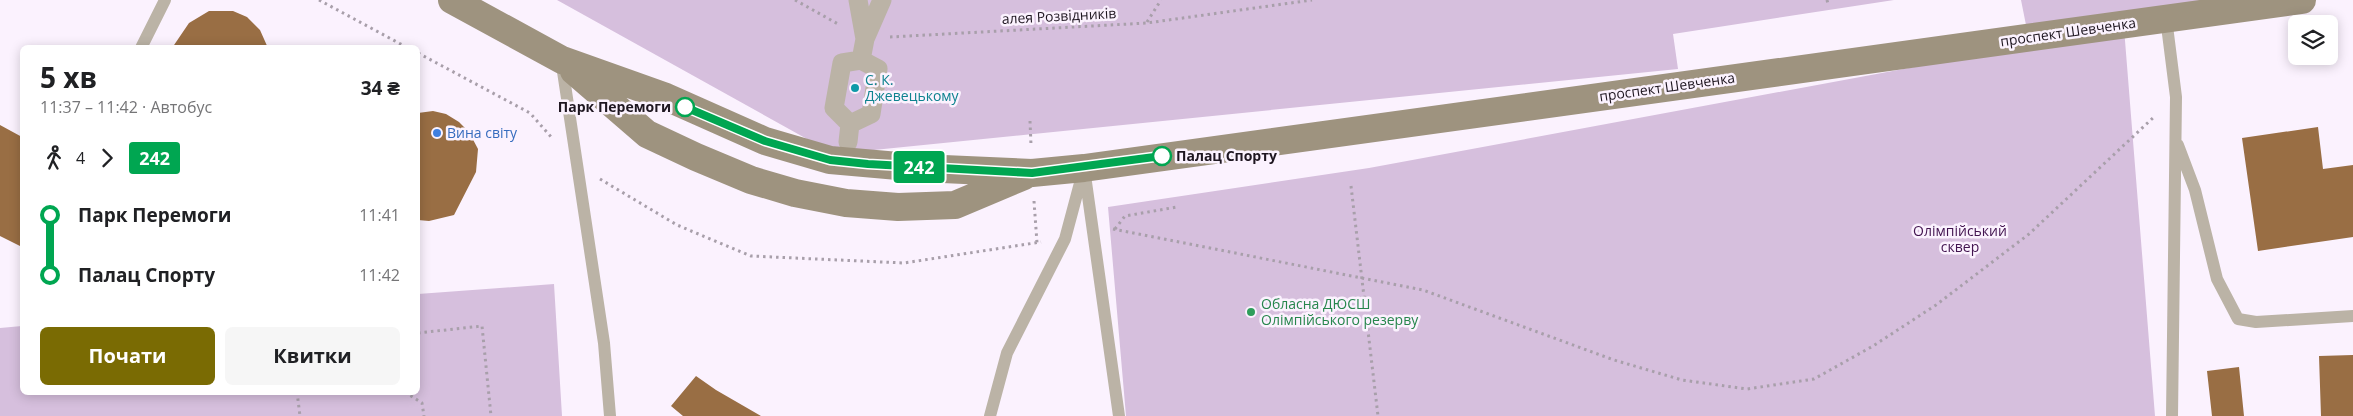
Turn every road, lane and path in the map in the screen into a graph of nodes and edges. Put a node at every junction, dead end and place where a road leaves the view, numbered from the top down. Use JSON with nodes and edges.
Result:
{"nodes":[{"id":1,"x":165,"y":0,"type":"edge"},
{"id":2,"x":319,"y":0,"type":"edge"},
{"id":3,"x":452,"y":0,"type":"edge"},
{"id":4,"x":795,"y":0,"type":"edge"},
{"id":5,"x":858,"y":0,"type":"edge"},
{"id":6,"x":882,"y":0,"type":"edge"},
{"id":7,"x":1161,"y":0,"type":"edge"},
{"id":8,"x":1312,"y":0,"type":"edge"},
{"id":9,"x":2302,"y":0,"type":"edge"},
{"id":10,"x":2166,"y":18,"type":"junction"},
{"id":11,"x":1147,"y":22,"type":"junction"},
{"id":12,"x":865,"y":39,"type":"junction"},
{"id":13,"x":142,"y":45,"type":"edge"},
{"id":14,"x":402,"y":45,"type":"edge"},
{"id":15,"x":562,"y":60,"type":"junction"},
{"id":16,"x":861,"y":60,"type":"junction"},
{"id":17,"x":2176,"y":97,"type":"junction"},
{"id":18,"x":2176,"y":139,"type":"junction"},
{"id":19,"x":1084,"y":168,"type":"junction"},
{"id":20,"x":1032,"y":173,"type":"junction"},
{"id":21,"x":1350,"y":186,"type":"dead end"},
{"id":22,"x":1176,"y":207,"type":"dead end"},
{"id":23,"x":1115,"y":229,"type":"junction"},
{"id":24,"x":1093,"y":234,"type":"junction"},
{"id":25,"x":1361,"y":278,"type":"junction"},
{"id":26,"x":2353,"y":316,"type":"edge"},
{"id":27,"x":420,"y":333,"type":"edge"},
{"id":28,"x":297,"y":395,"type":"edge"},
{"id":29,"x":410,"y":395,"type":"edge"},
{"id":30,"x":300,"y":416,"type":"edge"},
{"id":31,"x":424,"y":416,"type":"edge"},
{"id":32,"x":491,"y":416,"type":"edge"},
{"id":33,"x":610,"y":416,"type":"edge"},
{"id":34,"x":990,"y":416,"type":"edge"},
{"id":35,"x":1119,"y":416,"type":"edge"},
{"id":36,"x":1378,"y":416,"type":"edge"},
{"id":37,"x":2172,"y":416,"type":"edge"}],
"edges":[{"from":1,"to":13,"type":"lane"},
{"from":2,"to":14,"type":"path"},
{"from":3,"to":15,"type":"main road","name":"проспект Шевченка"},
{"from":4,"to":12,"type":"path"},
{"from":5,"to":12,"type":"street"},
{"from":6,"to":12,"type":"street"},
{"from":7,"to":11,"type":"path"},
{"from":8,"to":11,"type":"path","name":"алея Розвідників"},
{"from":9,"to":10,"type":"main road","name":"проспект Шевченка"},
{"from":10,"to":17,"type":"lane"},
{"from":10,"to":19,"type":"main road","name":"проспект Шевченка"},
{"from":11,"to":12,"type":"path","name":"алея Розвідників"},
{"from":12,"to":16,"type":"street"},
{"from":15,"to":20,"type":"main road","name":"проспект Шевченка"},
{"from":15,"to":20,"type":"main road","name":"проспект Шевченка"},
{"from":15,"to":33,"type":"lane"},
{"from":16,"to":16,"type":"street"},
{"from":17,"to":18,"type":"lane"},
{"from":17,"to":25,"type":"path"},
{"from":18,"to":26,"type":"lane"},
{"from":18,"to":37,"type":"lane"},
{"from":19,"to":20,"type":"main road","name":"проспект Шевченка"},
{"from":19,"to":24,"type":"lane"},
{"from":19,"to":34,"type":"lane"},
{"from":21,"to":25,"type":"path"},
{"from":22,"to":23,"type":"path"},
{"from":23,"to":24,"type":"path"},
{"from":23,"to":25,"type":"path"},
{"from":24,"to":35,"type":"lane"},
{"from":25,"to":36,"type":"path"},
{"from":27,"to":32,"type":"path"},
{"from":28,"to":30,"type":"path"},
{"from":29,"to":31,"type":"path"}]}
